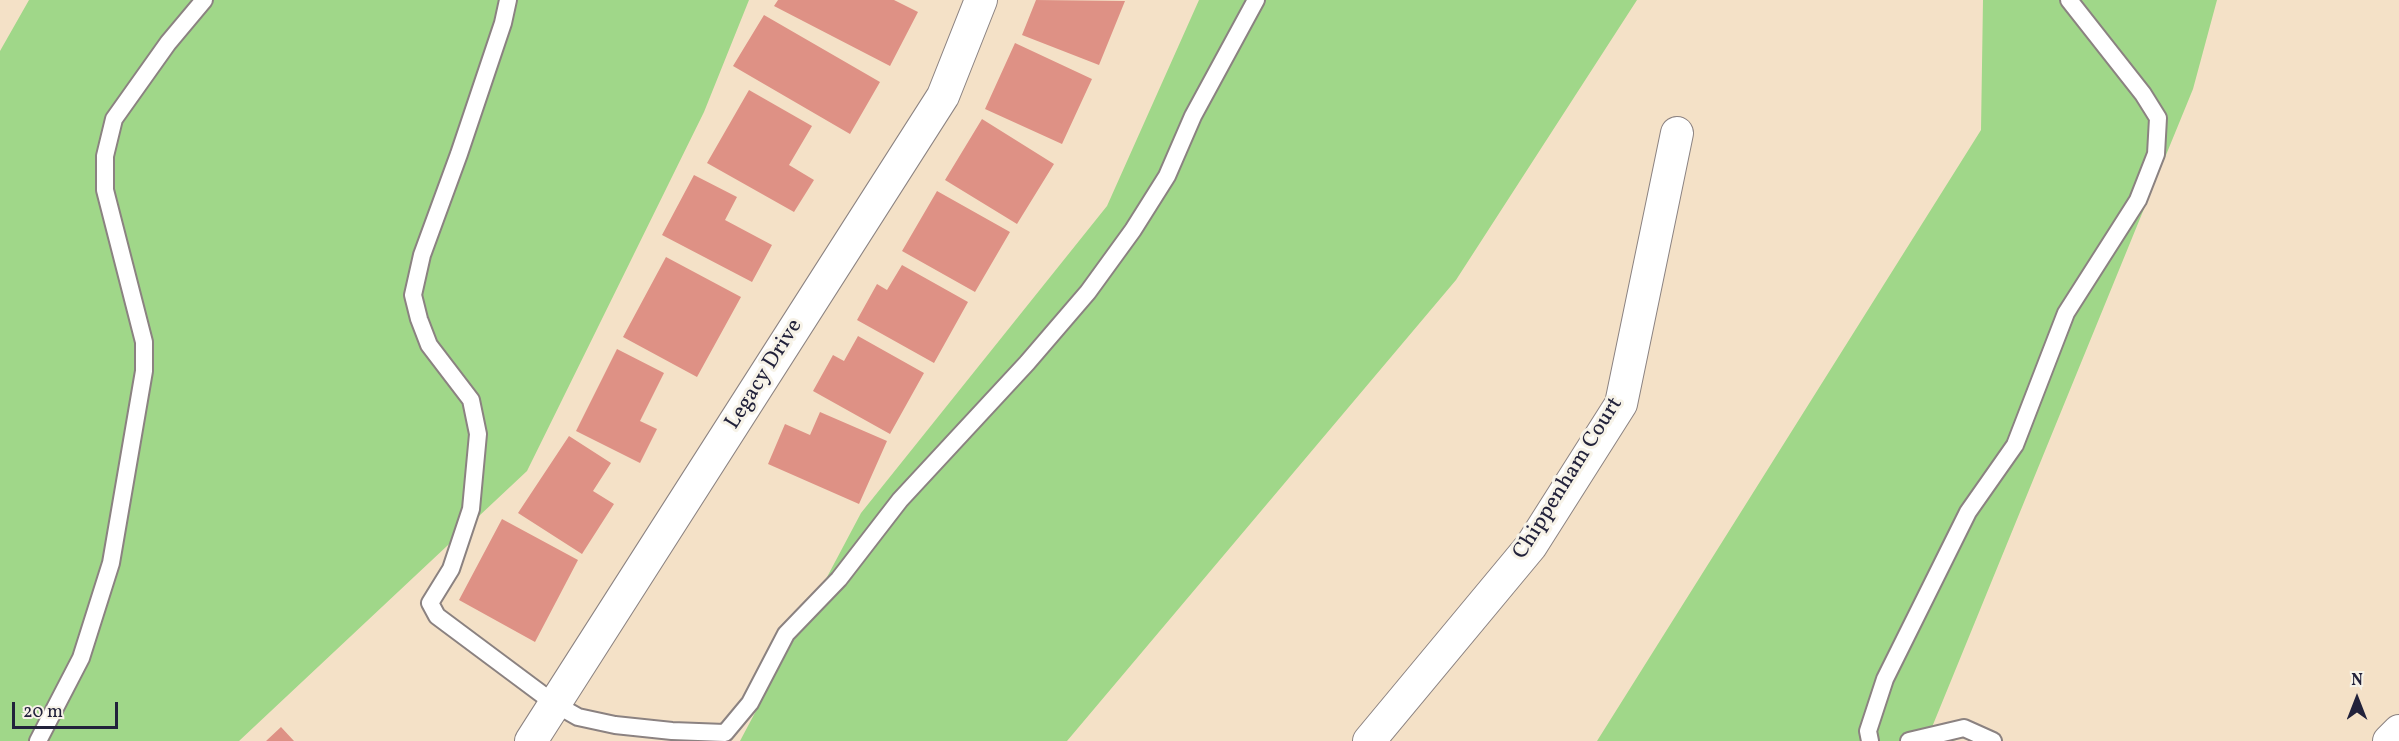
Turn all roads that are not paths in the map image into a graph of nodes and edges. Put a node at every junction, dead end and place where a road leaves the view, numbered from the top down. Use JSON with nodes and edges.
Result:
{"nodes":[{"id":1,"x":204,"y":0,"type":"edge"},
{"id":2,"x":508,"y":0,"type":"edge"},
{"id":3,"x":981,"y":0,"type":"edge"},
{"id":4,"x":1256,"y":0,"type":"edge"},
{"id":5,"x":2069,"y":0,"type":"edge"},
{"id":6,"x":1677,"y":133,"type":"dead end"},
{"id":7,"x":555,"y":704,"type":"junction"},
{"id":8,"x":2399,"y":731,"type":"edge"},
{"id":9,"x":38,"y":741,"type":"edge"},
{"id":10,"x":531,"y":741,"type":"edge"},
{"id":11,"x":1369,"y":741,"type":"edge"},
{"id":12,"x":1870,"y":741,"type":"edge"},
{"id":13,"x":1909,"y":741,"type":"edge"},
{"id":14,"x":1993,"y":741,"type":"edge"},
{"id":15,"x":2389,"y":741,"type":"edge"}],
"edges":[{"from":1,"to":9,"type":"lane"},
{"from":2,"to":7,"type":"lane"},
{"from":3,"to":7,"type":"street","name":"Legacy Drive"},
{"from":4,"to":7,"type":"lane"},
{"from":5,"to":12,"type":"lane"},
{"from":6,"to":11,"type":"street","name":"Chippenham Court"},
{"from":7,"to":10,"type":"street","name":"Legacy Drive"},
{"from":8,"to":15,"type":"street"},
{"from":13,"to":14,"type":"lane"}]}
